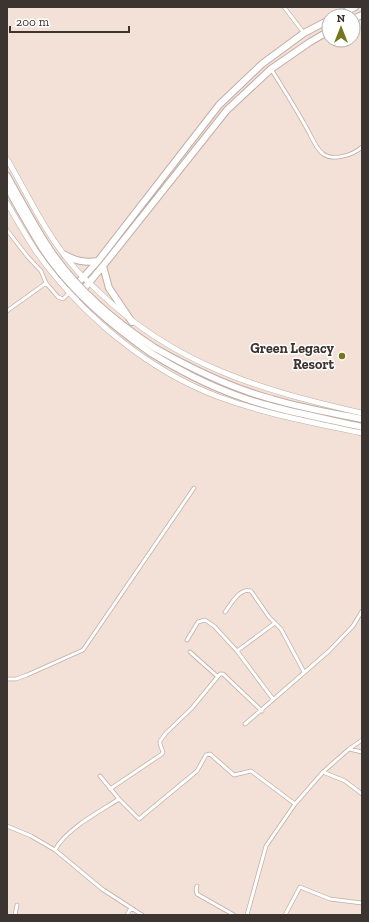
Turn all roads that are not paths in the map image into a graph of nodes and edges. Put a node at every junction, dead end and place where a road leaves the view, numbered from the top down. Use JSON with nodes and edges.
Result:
{"nodes":[{"id":1,"x":284,"y":7,"type":"edge"},
{"id":2,"x":321,"y":24,"type":"edge"},
{"id":3,"x":304,"y":33,"type":"junction"},
{"id":4,"x":321,"y":36,"type":"edge"},
{"id":5,"x":271,"y":69,"type":"junction"},
{"id":6,"x":254,"y":71,"type":"junction"},
{"id":7,"x":261,"y":78,"type":"junction"},
{"id":8,"x":362,"y":147,"type":"edge"},
{"id":9,"x":7,"y":159,"type":"edge"},
{"id":10,"x":7,"y":176,"type":"edge"},
{"id":11,"x":7,"y":187,"type":"edge"},
{"id":12,"x":7,"y":203,"type":"edge"},
{"id":13,"x":24,"y":211,"type":"junction"},
{"id":14,"x":7,"y":230,"type":"edge"},
{"id":15,"x":8,"y":235,"type":"edge"},
{"id":16,"x":65,"y":255,"type":"junction"},
{"id":17,"x":98,"y":261,"type":"junction"},
{"id":18,"x":103,"y":266,"type":"junction"},
{"id":19,"x":84,"y":277,"type":"junction"},
{"id":20,"x":46,"y":283,"type":"junction"},
{"id":21,"x":89,"y":283,"type":"junction"},
{"id":22,"x":70,"y":292,"type":"junction"},
{"id":23,"x":76,"y":298,"type":"junction"},
{"id":24,"x":7,"y":311,"type":"edge"},
{"id":25,"x":132,"y":322,"type":"junction"},
{"id":26,"x":153,"y":351,"type":"junction"},
{"id":27,"x":362,"y":413,"type":"edge"},
{"id":28,"x":362,"y":419,"type":"edge"},
{"id":29,"x":362,"y":427,"type":"edge"},
{"id":30,"x":362,"y":432,"type":"edge"},
{"id":31,"x":194,"y":488,"type":"dead end"},
{"id":32,"x":362,"y":611,"type":"edge"},
{"id":33,"x":225,"y":612,"type":"dead end"},
{"id":34,"x":276,"y":623,"type":"junction"},
{"id":35,"x":187,"y":640,"type":"dead end"},
{"id":36,"x":237,"y":651,"type":"junction"},
{"id":37,"x":190,"y":652,"type":"dead end"},
{"id":38,"x":304,"y":672,"type":"junction"},
{"id":39,"x":217,"y":676,"type":"junction"},
{"id":40,"x":7,"y":679,"type":"edge"},
{"id":41,"x":273,"y":699,"type":"junction"},
{"id":42,"x":262,"y":711,"type":"junction"},
{"id":43,"x":245,"y":724,"type":"dead end"},
{"id":44,"x":362,"y":740,"type":"edge"},
{"id":45,"x":349,"y":749,"type":"junction"},
{"id":46,"x":362,"y":752,"type":"edge"},
{"id":47,"x":322,"y":772,"type":"junction"},
{"id":48,"x":100,"y":776,"type":"dead end"},
{"id":49,"x":110,"y":789,"type":"junction"},
{"id":50,"x":362,"y":794,"type":"edge"},
{"id":51,"x":119,"y":799,"type":"junction"},
{"id":52,"x":295,"y":804,"type":"junction"},
{"id":53,"x":7,"y":826,"type":"edge"},
{"id":54,"x":55,"y":850,"type":"junction"},
{"id":55,"x":197,"y":886,"type":"dead end"},
{"id":56,"x":362,"y":903,"type":"edge"},
{"id":57,"x":16,"y":905,"type":"dead end"},
{"id":58,"x":131,"y":908,"type":"junction"},
{"id":59,"x":15,"y":915,"type":"edge"},
{"id":60,"x":127,"y":915,"type":"edge"},
{"id":61,"x":142,"y":915,"type":"edge"},
{"id":62,"x":234,"y":915,"type":"edge"},
{"id":63,"x":248,"y":915,"type":"edge"},
{"id":64,"x":285,"y":915,"type":"edge"}],
"edges":[{"from":1,"to":3,"type":"street"},
{"from":2,"to":3,"type":"highway"},
{"from":3,"to":6,"type":"highway"},
{"from":4,"to":5,"type":"highway"},
{"from":5,"to":7,"type":"highway"},
{"from":5,"to":8,"type":"street"},
{"from":6,"to":7,"type":"highway"},
{"from":6,"to":17,"type":"highway"},
{"from":7,"to":18,"type":"highway"},
{"from":9,"to":16,"type":"main road"},
{"from":10,"to":13,"type":"highway"},
{"from":11,"to":13,"type":"highway"},
{"from":12,"to":22,"type":"main road"},
{"from":13,"to":26,"type":"highway","bridge":true},
{"from":14,"to":15,"type":"street"},
{"from":15,"to":20,"type":"street"},
{"from":16,"to":17,"type":"highway"},
{"from":16,"to":19,"type":"main road"},
{"from":17,"to":19,"type":"highway"},
{"from":18,"to":21,"type":"highway"},
{"from":18,"to":25,"type":"highway"},
{"from":19,"to":21,"type":"main road"},
{"from":19,"to":22,"type":"highway"},
{"from":20,"to":22,"type":"street"},
{"from":20,"to":24,"type":"street"},
{"from":21,"to":23,"type":"highway"},
{"from":21,"to":25,"type":"main road"},
{"from":22,"to":23,"type":"main road"},
{"from":23,"to":30,"type":"main road"},
{"from":25,"to":27,"type":"main road"},
{"from":26,"to":28,"type":"highway"},
{"from":26,"to":29,"type":"highway"},
{"from":31,"to":40,"type":"street"},
{"from":32,"to":38,"type":"street"},
{"from":33,"to":34,"type":"street"},
{"from":34,"to":36,"type":"street"},
{"from":34,"to":38,"type":"street"},
{"from":35,"to":36,"type":"street"},
{"from":36,"to":41,"type":"street"},
{"from":37,"to":39,"type":"street"},
{"from":38,"to":41,"type":"street"},
{"from":39,"to":42,"type":"street"},
{"from":39,"to":49,"type":"street"},
{"from":41,"to":42,"type":"street"},
{"from":42,"to":43,"type":"street"},
{"from":44,"to":45,"type":"street"},
{"from":45,"to":46,"type":"street"},
{"from":45,"to":47,"type":"street"},
{"from":47,"to":50,"type":"street"},
{"from":47,"to":52,"type":"street"},
{"from":48,"to":49,"type":"street"},
{"from":49,"to":51,"type":"street"},
{"from":51,"to":52,"type":"street"},
{"from":51,"to":54,"type":"street"},
{"from":52,"to":63,"type":"street"},
{"from":53,"to":54,"type":"street"},
{"from":54,"to":58,"type":"street"},
{"from":55,"to":62,"type":"street"},
{"from":56,"to":64,"type":"street"},
{"from":57,"to":59,"type":"street"},
{"from":58,"to":60,"type":"street"},
{"from":58,"to":61,"type":"street"}]}
